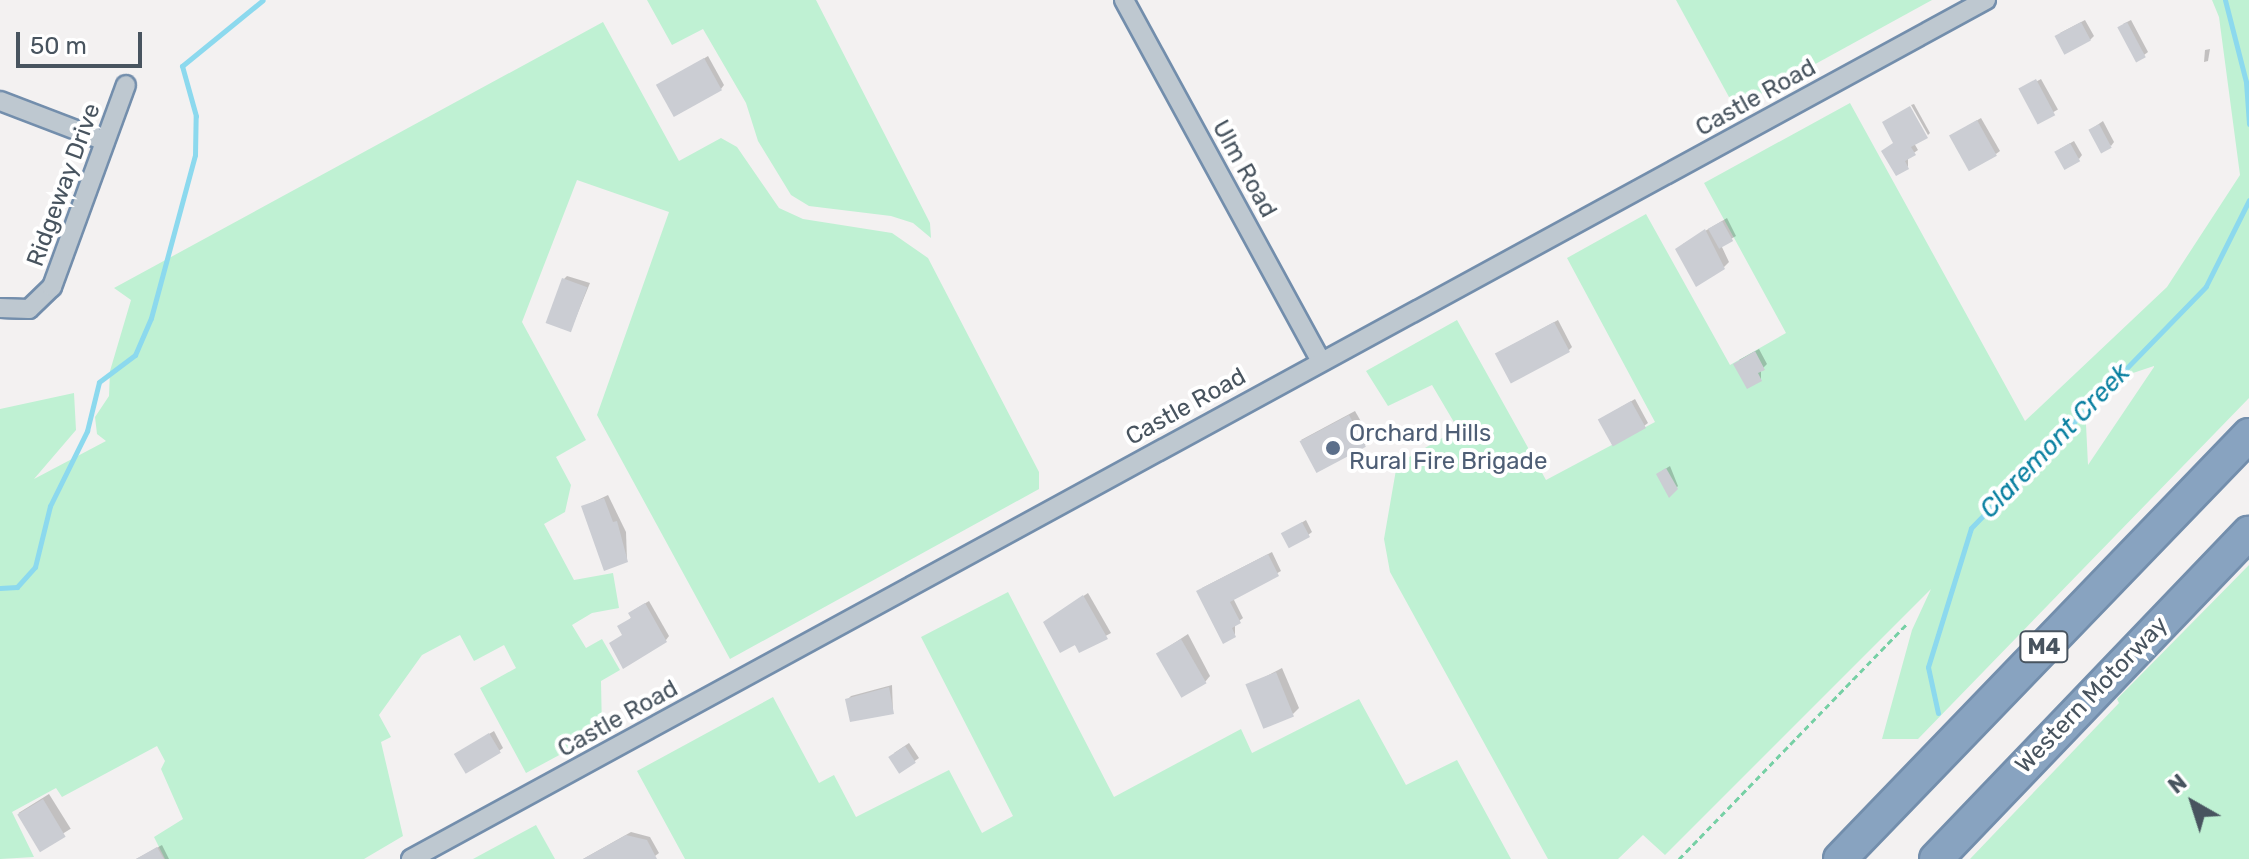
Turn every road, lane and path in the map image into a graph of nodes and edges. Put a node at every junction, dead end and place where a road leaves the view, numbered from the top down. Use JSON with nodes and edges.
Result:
{"nodes":[{"id":1,"x":1124,"y":0,"type":"edge"},
{"id":2,"x":1986,"y":0,"type":"edge"},
{"id":3,"x":126,"y":85,"type":"dead end"},
{"id":4,"x":0,"y":101,"type":"edge"},
{"id":5,"x":105,"y":141,"type":"junction"},
{"id":6,"x":0,"y":308,"type":"edge"},
{"id":7,"x":1321,"y":361,"type":"junction"},
{"id":8,"x":2249,"y":435,"type":"edge"},
{"id":9,"x":2249,"y":533,"type":"edge"},
{"id":10,"x":1909,"y":622,"type":"dead end"},
{"id":11,"x":411,"y":859,"type":"edge"},
{"id":12,"x":1679,"y":859,"type":"edge"},
{"id":13,"x":1840,"y":859,"type":"edge"},
{"id":14,"x":1936,"y":859,"type":"edge"}],
"edges":[{"from":1,"to":7,"type":"street","name":"Ulm Road"},
{"from":2,"to":7,"type":"street","name":"Castle Road"},
{"from":3,"to":5,"type":"street","name":"Ridgeway Drive"},
{"from":4,"to":5,"type":"street"},
{"from":5,"to":6,"type":"street","name":"Ridgeway Drive"},
{"from":7,"to":11,"type":"street","name":"Castle Road"},
{"from":8,"to":13,"type":"highway","number":"M4"},
{"from":9,"to":14,"type":"highway","name":"Western Motorway"},
{"from":10,"to":12,"type":"path"}]}
